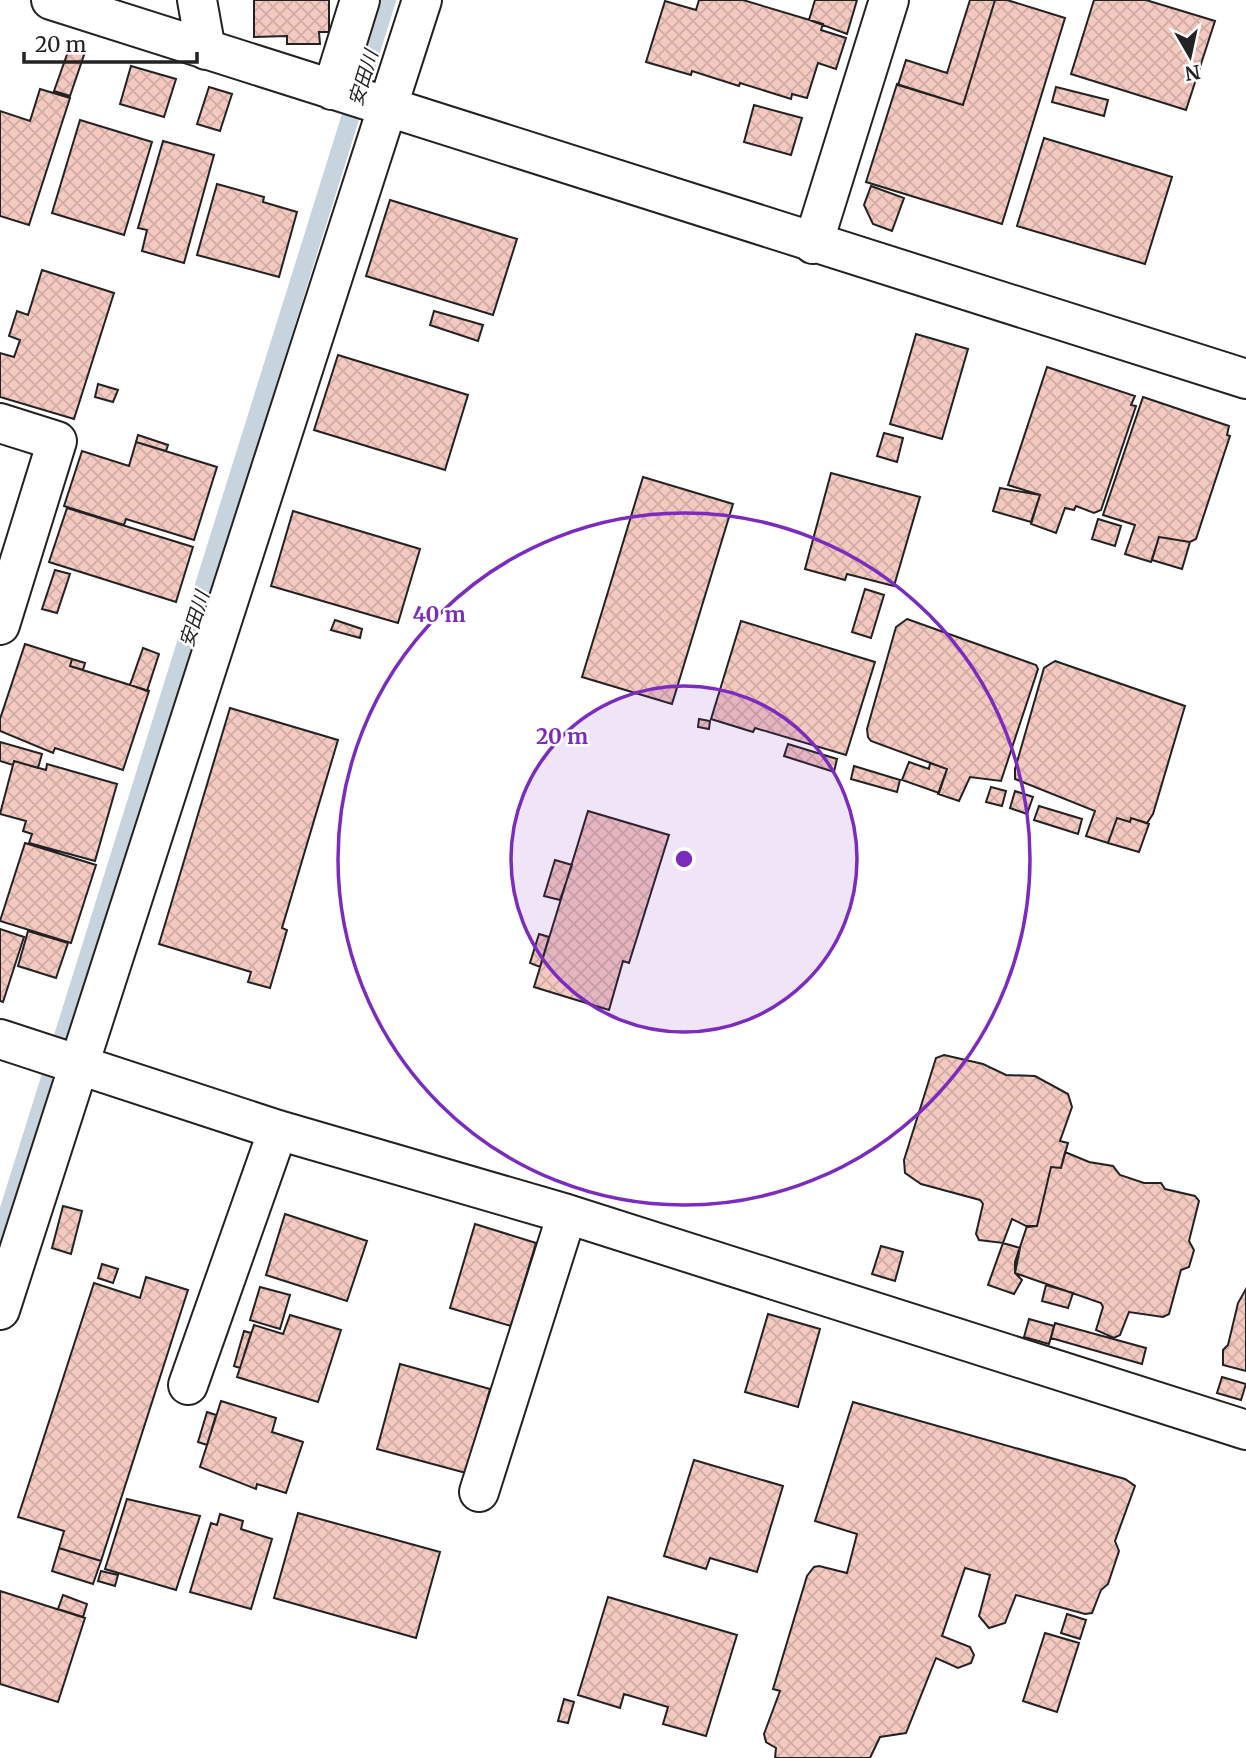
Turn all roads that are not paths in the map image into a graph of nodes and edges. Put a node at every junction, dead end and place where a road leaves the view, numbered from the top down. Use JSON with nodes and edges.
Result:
{"nodes":[{"id":1,"x":51,"y":0,"type":"edge"},
{"id":2,"x":197,"y":0,"type":"edge"},
{"id":3,"x":360,"y":0,"type":"edge"},
{"id":4,"x":422,"y":0,"type":"edge"},
{"id":5,"x":889,"y":0,"type":"edge"},
{"id":6,"x":206,"y":50,"type":"junction"},
{"id":7,"x":332,"y":90,"type":"junction"},
{"id":8,"x":389,"y":109,"type":"junction"},
{"id":9,"x":813,"y":244,"type":"junction"},
{"id":10,"x":1246,"y":379,"type":"edge"},
{"id":11,"x":0,"y":423,"type":"edge"},
{"id":12,"x":0,"y":625,"type":"edge"},
{"id":13,"x":0,"y":1039,"type":"edge"},
{"id":14,"x":79,"y":1064,"type":"junction"},
{"id":15,"x":278,"y":1130,"type":"junction"},
{"id":16,"x":567,"y":1214,"type":"junction"},
{"id":17,"x":0,"y":1310,"type":"edge"},
{"id":18,"x":188,"y":1385,"type":"dead end"},
{"id":19,"x":1246,"y":1430,"type":"edge"},
{"id":20,"x":479,"y":1492,"type":"dead end"}],
"edges":[{"from":1,"to":6,"type":"street"},
{"from":2,"to":6,"type":"street"},
{"from":3,"to":7,"type":"street"},
{"from":4,"to":8,"type":"street"},
{"from":5,"to":9,"type":"street"},
{"from":6,"to":7,"type":"street"},
{"from":7,"to":8,"type":"street"},
{"from":8,"to":9,"type":"street"},
{"from":8,"to":14,"type":"street"},
{"from":9,"to":10,"type":"street"},
{"from":11,"to":12,"type":"street"},
{"from":13,"to":14,"type":"street"},
{"from":14,"to":15,"type":"street"},
{"from":14,"to":17,"type":"street"},
{"from":15,"to":16,"type":"street"},
{"from":15,"to":18,"type":"street"},
{"from":16,"to":19,"type":"street"},
{"from":16,"to":20,"type":"street"}]}
